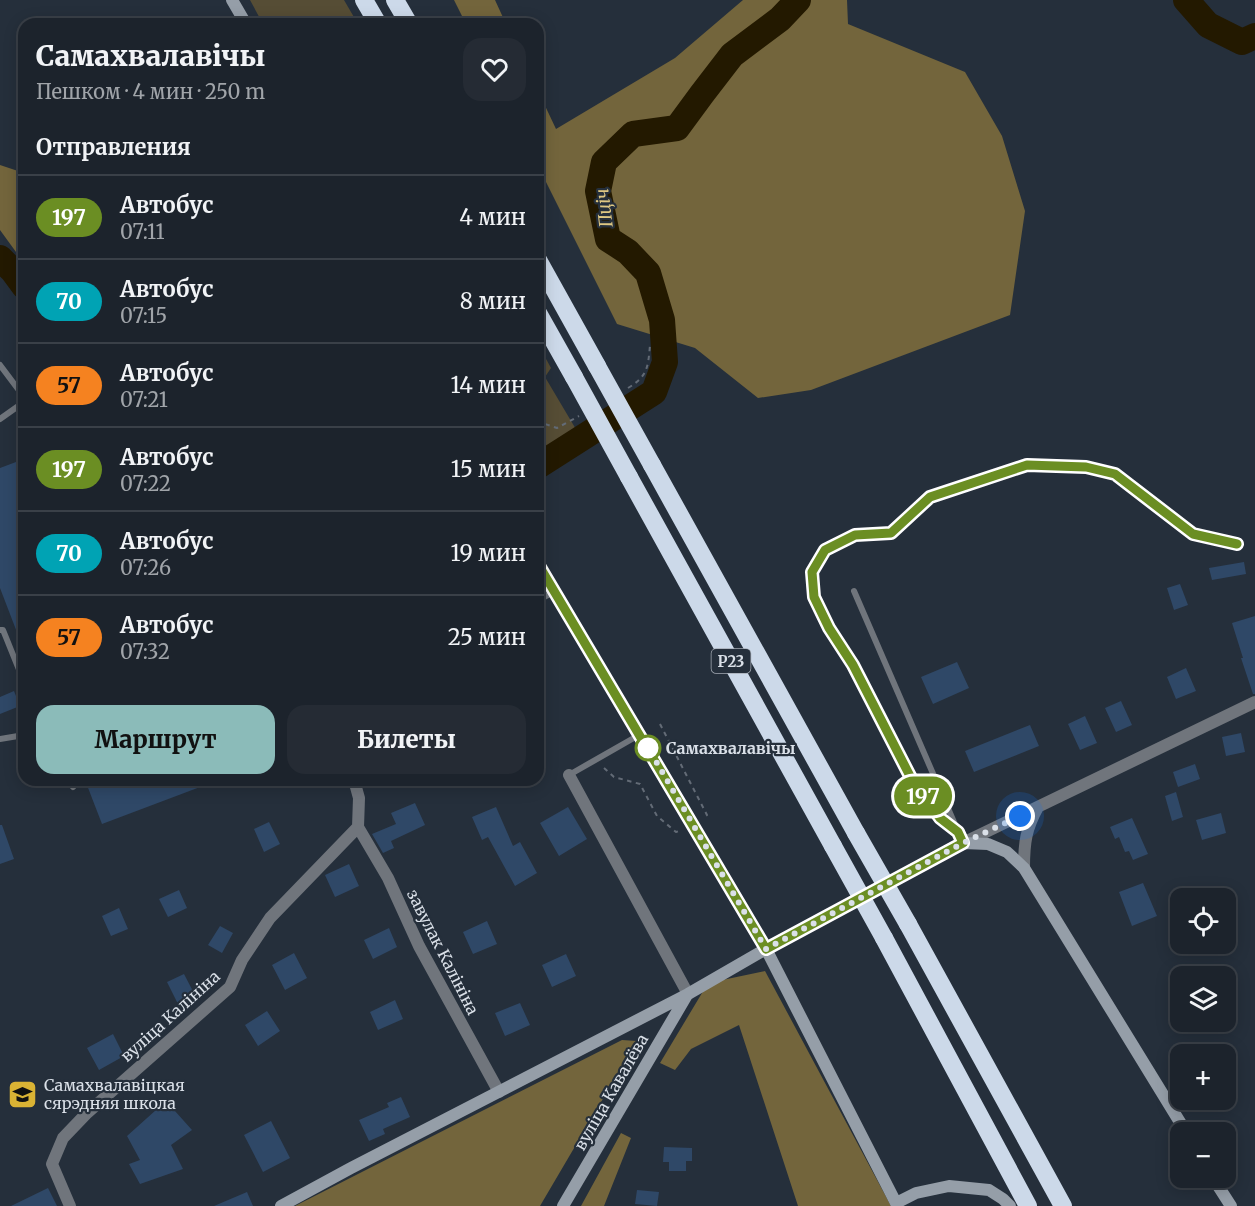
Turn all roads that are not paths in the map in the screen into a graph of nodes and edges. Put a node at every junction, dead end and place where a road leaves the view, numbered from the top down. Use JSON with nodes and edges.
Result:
{"nodes":[{"id":1,"x":232,"y":0,"type":"edge"},
{"id":2,"x":364,"y":0,"type":"edge"},
{"id":3,"x":395,"y":0,"type":"edge"},
{"id":4,"x":242,"y":18,"type":"edge"},
{"id":5,"x":374,"y":18,"type":"edge"},
{"id":6,"x":406,"y":18,"type":"edge"},
{"id":7,"x":544,"y":271,"type":"edge"},
{"id":8,"x":544,"y":324,"type":"edge"},
{"id":9,"x":0,"y":365,"type":"edge"},
{"id":10,"x":18,"y":389,"type":"edge"},
{"id":11,"x":18,"y":406,"type":"edge"},
{"id":12,"x":0,"y":419,"type":"edge"},
{"id":13,"x":1237,"y":544,"type":"dead end"},
{"id":14,"x":544,"y":574,"type":"edge"},
{"id":15,"x":854,"y":591,"type":"dead end"},
{"id":16,"x":554,"y":592,"type":"junction"},
{"id":17,"x":544,"y":597,"type":"edge"},
{"id":18,"x":0,"y":630,"type":"edge"},
{"id":19,"x":18,"y":667,"type":"edge"},
{"id":20,"x":1255,"y":702,"type":"edge"},
{"id":21,"x":640,"y":735,"type":"junction"},
{"id":22,"x":18,"y":736,"type":"edge"},
{"id":23,"x":0,"y":739,"type":"edge"},
{"id":24,"x":569,"y":775,"type":"joint"},
{"id":25,"x":356,"y":786,"type":"edge"},
{"id":26,"x":1038,"y":807,"type":"junction"},
{"id":27,"x":358,"y":827,"type":"junction"},
{"id":28,"x":961,"y":837,"type":"junction"},
{"id":29,"x":1024,"y":868,"type":"junction"},
{"id":30,"x":766,"y":949,"type":"junction"},
{"id":31,"x":688,"y":994,"type":"junction"},
{"id":32,"x":499,"y":1092,"type":"junction"},
{"id":33,"x":1180,"y":1122,"type":"edge"},
{"id":34,"x":1219,"y":1188,"type":"edge"},
{"id":35,"x":897,"y":1204,"type":"edge"},
{"id":36,"x":70,"y":1206,"type":"edge"},
{"id":37,"x":281,"y":1206,"type":"edge"},
{"id":38,"x":563,"y":1206,"type":"edge"},
{"id":39,"x":1010,"y":1206,"type":"edge"},
{"id":40,"x":1028,"y":1206,"type":"edge"},
{"id":41,"x":1062,"y":1206,"type":"edge"},
{"id":42,"x":1231,"y":1206,"type":"edge"}],
"edges":[{"from":1,"to":4,"type":"street"},
{"from":2,"to":5,"type":"highway"},
{"from":3,"to":6,"type":"highway"},
{"from":7,"to":41,"type":"highway","number":"Р23","bridge":true},
{"from":8,"to":40,"type":"highway","number":"Р23","bridge":true},
{"from":9,"to":10,"type":"lane"},
{"from":11,"to":12,"type":"lane"},
{"from":13,"to":28,"type":"lane"},
{"from":14,"to":16,"type":"street"},
{"from":15,"to":28,"type":"lane"},
{"from":16,"to":17,"type":"lane"},
{"from":16,"to":21,"type":"street"},
{"from":18,"to":19,"type":"lane"},
{"from":20,"to":26,"type":"street"},
{"from":21,"to":24,"type":"lane"},
{"from":21,"to":30,"type":"street"},
{"from":22,"to":23,"type":"lane"},
{"from":24,"to":31,"type":"street"},
{"from":25,"to":27,"type":"street"},
{"from":26,"to":28,"type":"street"},
{"from":26,"to":29,"type":"street"},
{"from":27,"to":32,"type":"street","name":"завулак Калініна"},
{"from":27,"to":36,"type":"street","name":"вуліца Калініна"},
{"from":28,"to":29,"type":"street"},
{"from":28,"to":30,"type":"street"},
{"from":29,"to":33,"type":"street"},
{"from":30,"to":31,"type":"street"},
{"from":30,"to":35,"type":"street"},
{"from":31,"to":32,"type":"street"},
{"from":31,"to":38,"type":"street","name":"вуліца Кавалёва"},
{"from":32,"to":37,"type":"street"},
{"from":34,"to":42,"type":"street"},
{"from":35,"to":39,"type":"street"}]}
